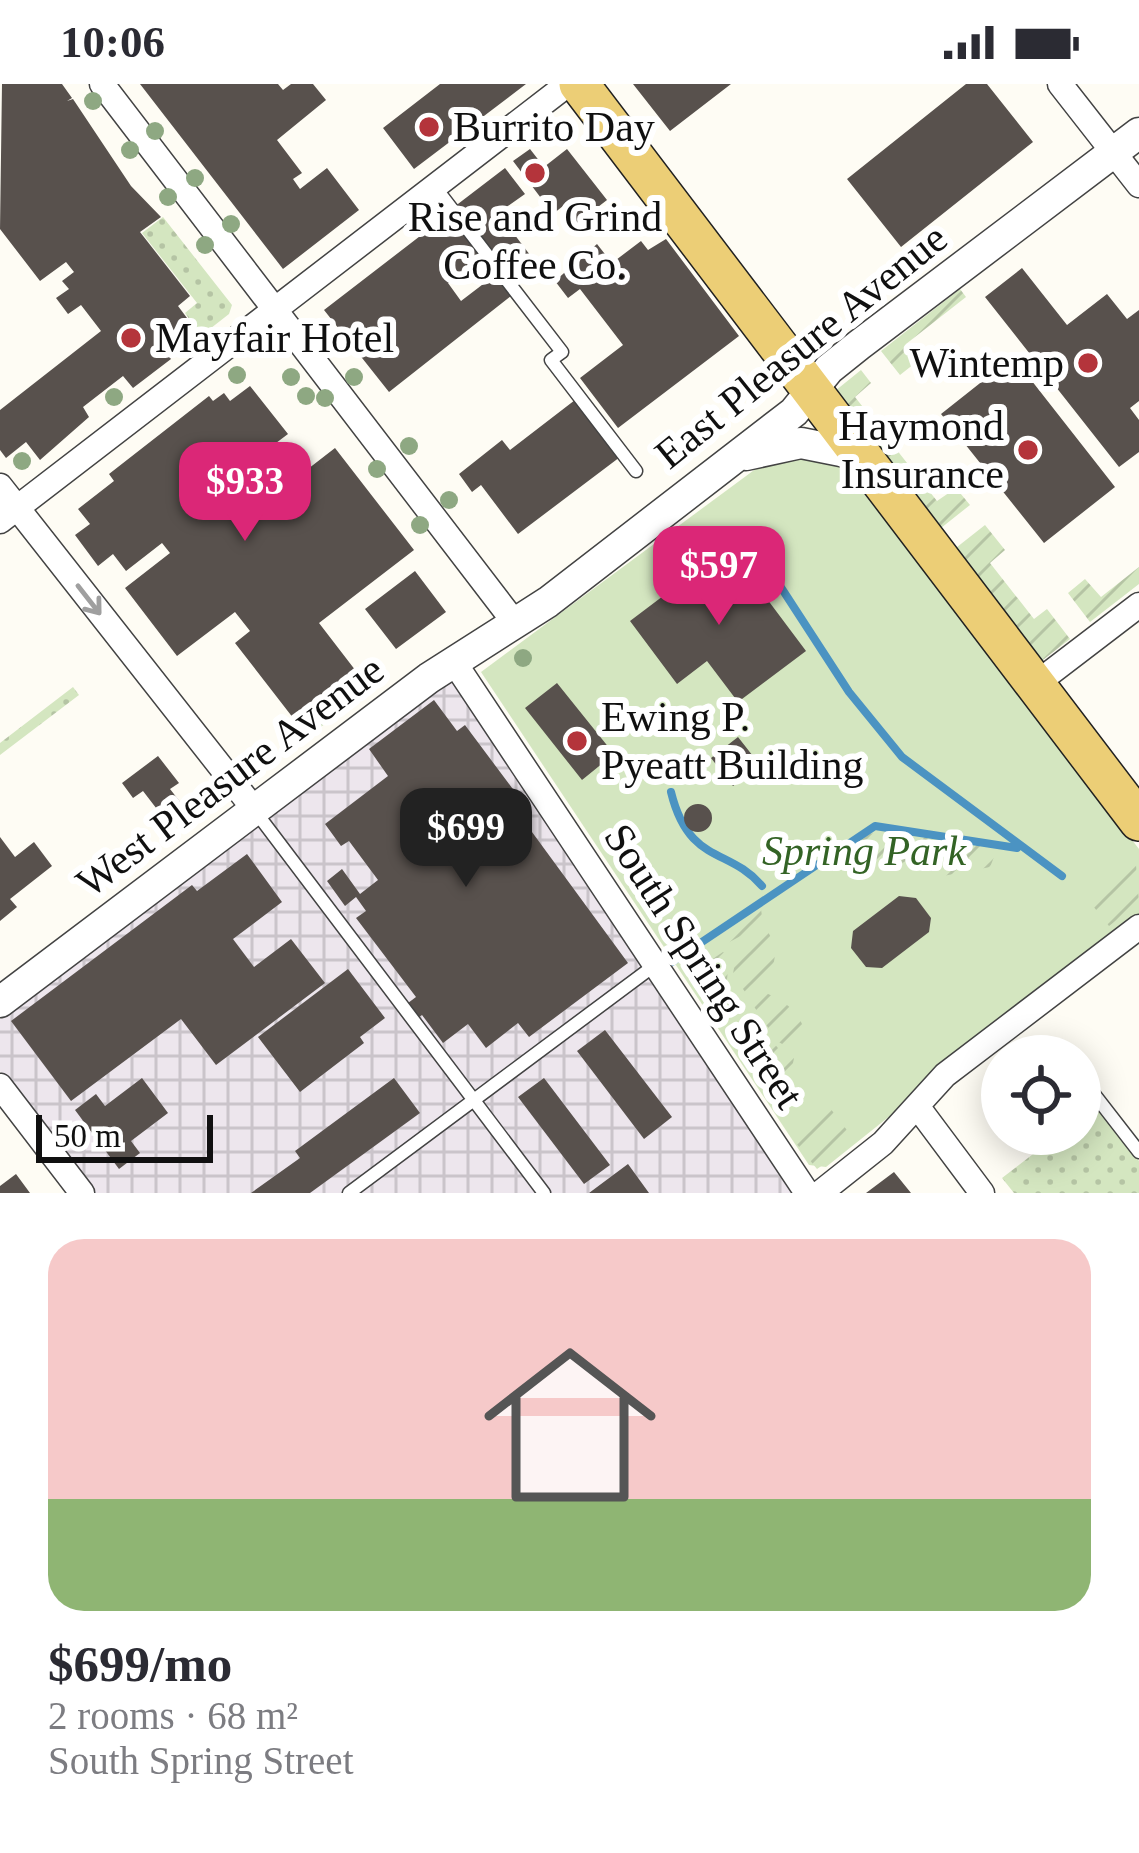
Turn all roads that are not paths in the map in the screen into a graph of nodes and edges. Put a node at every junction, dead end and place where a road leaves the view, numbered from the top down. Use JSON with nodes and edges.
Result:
{"nodes":[{"id":1,"x":102,"y":84,"type":"edge"},
{"id":2,"x":568,"y":84,"type":"edge"},
{"id":3,"x":579,"y":84,"type":"edge"},
{"id":4,"x":1060,"y":84,"type":"edge"},
{"id":5,"x":1139,"y":133,"type":"edge"},
{"id":6,"x":1114,"y":152,"type":"junction"},
{"id":7,"x":1139,"y":185,"type":"edge"},
{"id":8,"x":434,"y":186,"type":"junction"},
{"id":9,"x":275,"y":310,"type":"junction"},
{"id":10,"x":812,"y":391,"type":"junction"},
{"id":11,"x":861,"y":455,"type":"junction"},
{"id":12,"x":730,"y":462,"type":"junction"},
{"id":13,"x":636,"y":471,"type":"dead end"},
{"id":14,"x":0,"y":486,"type":"edge"},
{"id":15,"x":9,"y":514,"type":"edge"},
{"id":16,"x":1139,"y":604,"type":"edge"},
{"id":17,"x":515,"y":623,"type":"junction"},
{"id":18,"x":454,"y":662,"type":"junction"},
{"id":19,"x":1034,"y":686,"type":"junction"},
{"id":20,"x":254,"y":809,"type":"junction"},
{"id":21,"x":1139,"y":821,"type":"edge"},
{"id":22,"x":1139,"y":927,"type":"edge"},
{"id":23,"x":656,"y":965,"type":"junction"},
{"id":24,"x":0,"y":1002,"type":"edge"},
{"id":25,"x":0,"y":1086,"type":"edge"},
{"id":26,"x":472,"y":1101,"type":"junction"},
{"id":27,"x":1101,"y":1103,"type":"edge"},
{"id":28,"x":917,"y":1106,"type":"junction"},
{"id":29,"x":1139,"y":1152,"type":"edge"},
{"id":30,"x":82,"y":1193,"type":"edge"},
{"id":31,"x":349,"y":1193,"type":"edge"},
{"id":32,"x":544,"y":1193,"type":"edge"},
{"id":33,"x":807,"y":1193,"type":"edge"},
{"id":34,"x":820,"y":1193,"type":"edge"},
{"id":35,"x":982,"y":1193,"type":"edge"}],
"edges":[{"from":1,"to":9,"type":"street"},
{"from":2,"to":8,"type":"street"},
{"from":3,"to":10,"type":"main road"},
{"from":4,"to":6,"type":"street"},
{"from":5,"to":6,"type":"street","name":"East Pleasure Avenue"},
{"from":6,"to":7,"type":"street"},
{"from":6,"to":10,"type":"street","name":"East Pleasure Avenue"},
{"from":8,"to":9,"type":"street"},
{"from":8,"to":13,"type":"lane"},
{"from":9,"to":15,"type":"street"},
{"from":9,"to":17,"type":"street"},
{"from":10,"to":11,"type":"main road"},
{"from":10,"to":12,"type":"street","name":"East Pleasure Avenue"},
{"from":11,"to":12,"type":"street"},
{"from":11,"to":19,"type":"main road"},
{"from":12,"to":17,"type":"street","name":"East Pleasure Avenue"},
{"from":14,"to":15,"type":"street"},
{"from":15,"to":20,"type":"street","one_way":true},
{"from":16,"to":19,"type":"street"},
{"from":17,"to":18,"type":"street","name":"West Pleasure Avenue"},
{"from":18,"to":20,"type":"street","name":"West Pleasure Avenue"},
{"from":18,"to":23,"type":"street","name":"South Spring Street"},
{"from":19,"to":21,"type":"main road"},
{"from":20,"to":24,"type":"street","name":"West Pleasure Avenue"},
{"from":20,"to":26,"type":"lane"},
{"from":22,"to":28,"type":"street"},
{"from":23,"to":26,"type":"lane"},
{"from":23,"to":33,"type":"street","name":"South Spring Street"},
{"from":25,"to":30,"type":"street"},
{"from":26,"to":31,"type":"lane"},
{"from":26,"to":32,"type":"lane"},
{"from":27,"to":29,"type":"lane"},
{"from":28,"to":34,"type":"street"},
{"from":28,"to":35,"type":"street"}]}
